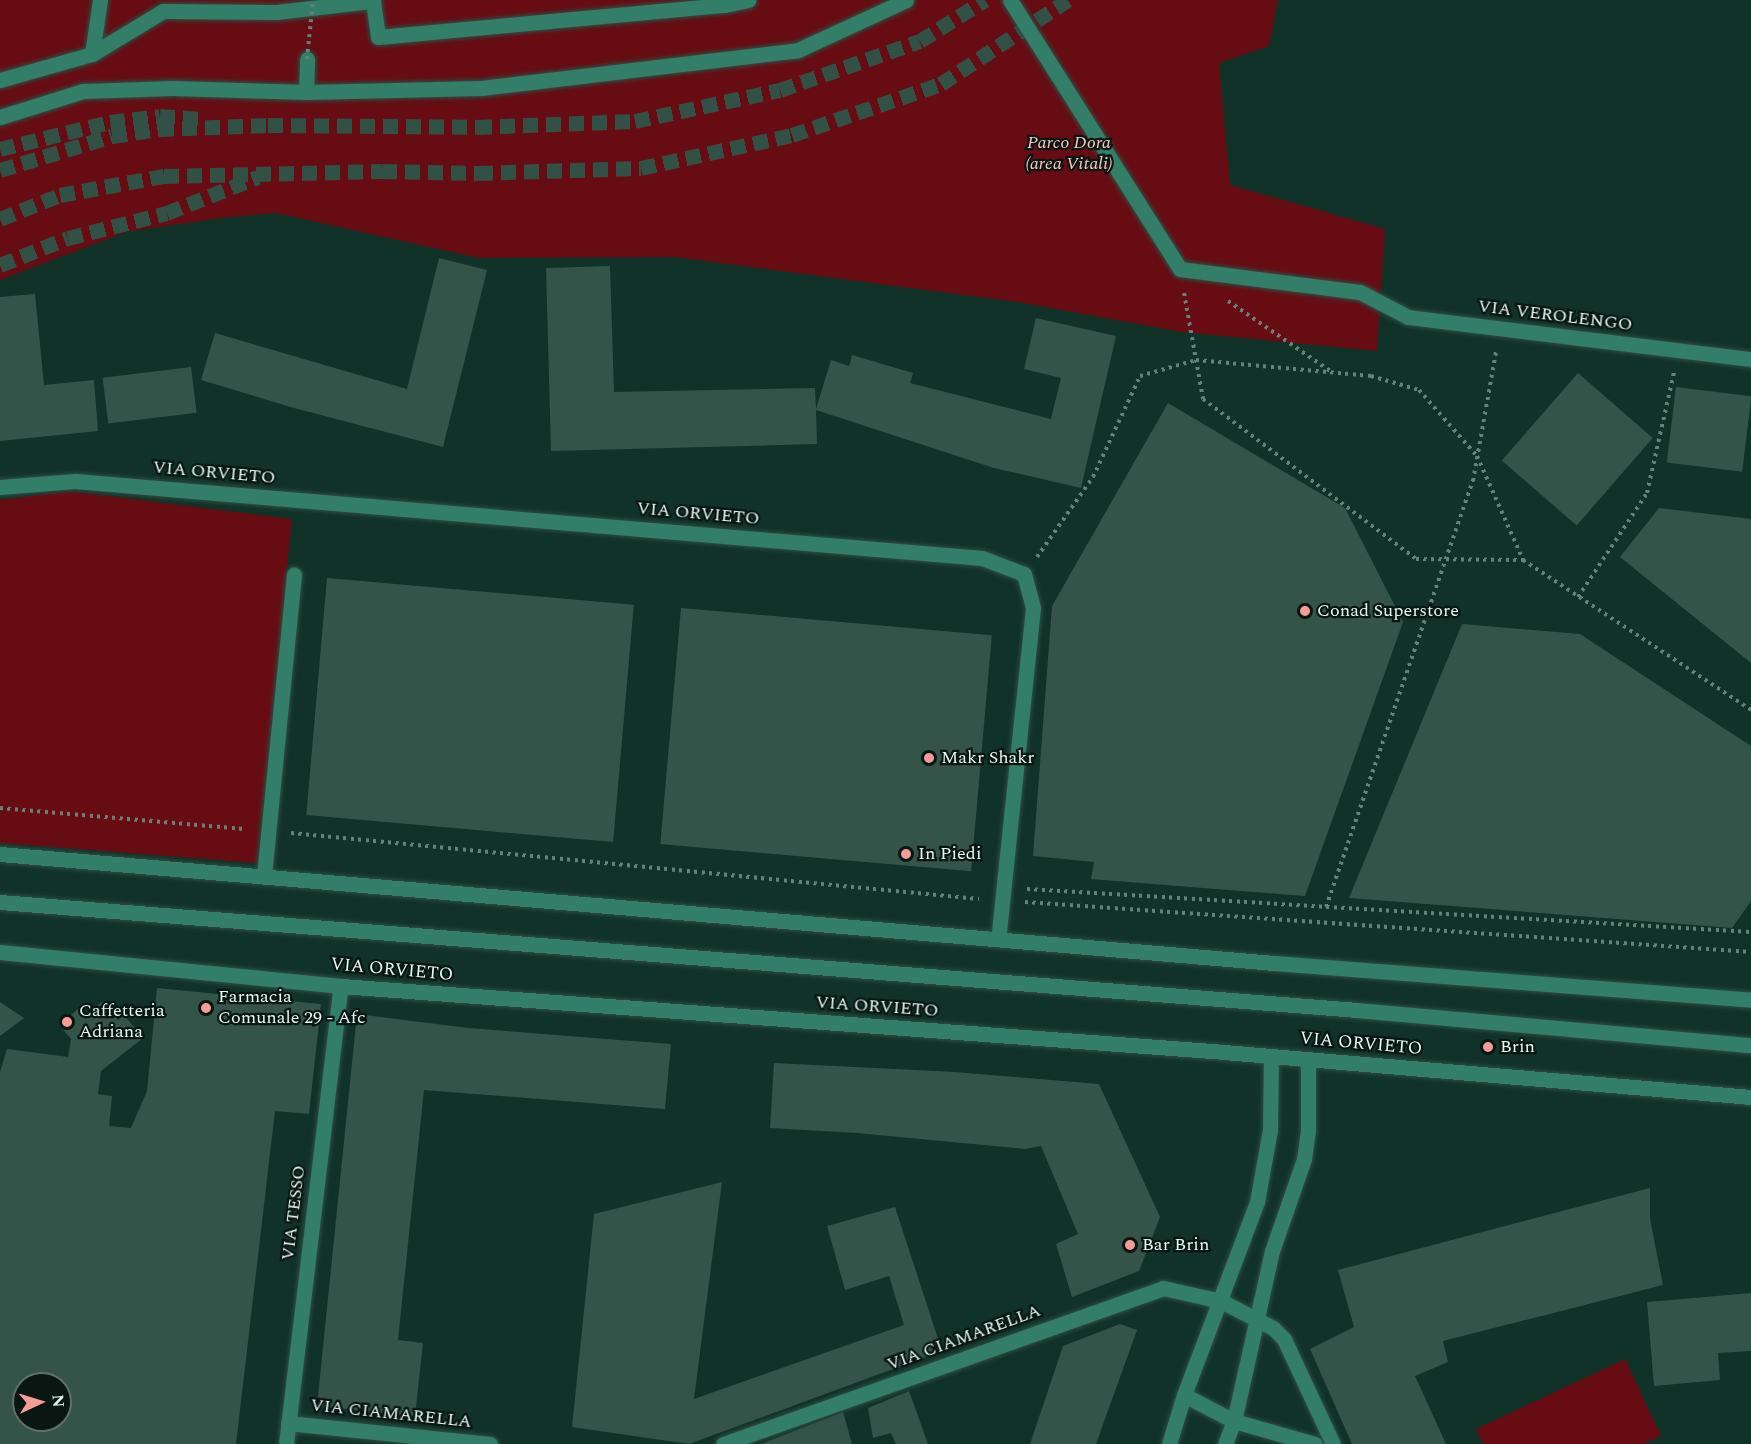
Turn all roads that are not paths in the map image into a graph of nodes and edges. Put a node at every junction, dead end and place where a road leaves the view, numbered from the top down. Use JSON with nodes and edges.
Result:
{"nodes":[{"id":1,"x":100,"y":0,"type":"edge"},
{"id":2,"x":748,"y":0,"type":"edge"},
{"id":3,"x":906,"y":0,"type":"edge"},
{"id":4,"x":1010,"y":0,"type":"edge"},
{"id":5,"x":374,"y":1,"type":"edge"},
{"id":6,"x":92,"y":54,"type":"junction"},
{"id":7,"x":307,"y":59,"type":"road end"},
{"id":8,"x":0,"y":80,"type":"edge"},
{"id":9,"x":306,"y":92,"type":"junction"},
{"id":10,"x":0,"y":117,"type":"edge"},
{"id":11,"x":1751,"y":359,"type":"edge"},
{"id":12,"x":0,"y":487,"type":"edge"},
{"id":13,"x":294,"y":574,"type":"dead end"},
{"id":14,"x":0,"y":854,"type":"edge"},
{"id":15,"x":264,"y":875,"type":"junction"},
{"id":16,"x":0,"y":902,"type":"edge"},
{"id":17,"x":999,"y":939,"type":"junction"},
{"id":18,"x":0,"y":952,"type":"edge"},
{"id":19,"x":341,"y":986,"type":"junction"},
{"id":20,"x":1751,"y":1000,"type":"edge"},
{"id":21,"x":1751,"y":1045,"type":"edge"},
{"id":22,"x":1271,"y":1057,"type":"junction"},
{"id":23,"x":1308,"y":1059,"type":"junction"},
{"id":24,"x":1751,"y":1097,"type":"edge"},
{"id":25,"x":1221,"y":1301,"type":"junction"},
{"id":26,"x":1258,"y":1319,"type":"junction"},
{"id":27,"x":1184,"y":1395,"type":"junction"},
{"id":28,"x":1234,"y":1421,"type":"junction"},
{"id":29,"x":288,"y":1423,"type":"junction"},
{"id":30,"x":286,"y":1444,"type":"edge"},
{"id":31,"x":490,"y":1444,"type":"edge"},
{"id":32,"x":723,"y":1444,"type":"edge"},
{"id":33,"x":1169,"y":1444,"type":"edge"},
{"id":34,"x":1225,"y":1444,"type":"edge"},
{"id":35,"x":1315,"y":1444,"type":"edge"},
{"id":36,"x":1333,"y":1444,"type":"edge"}],
"edges":[{"from":1,"to":6,"type":"street"},
{"from":2,"to":5,"type":"street"},
{"from":3,"to":9,"type":"street"},
{"from":4,"to":11,"type":"street","name":"VIA VEROLENGO"},
{"from":5,"to":6,"type":"street"},
{"from":6,"to":8,"type":"street"},
{"from":7,"to":9,"type":"street"},
{"from":9,"to":10,"type":"street"},
{"from":12,"to":17,"type":"street","name":"VIA ORVIETO"},
{"from":13,"to":15,"type":"street"},
{"from":14,"to":15,"type":"street"},
{"from":15,"to":17,"type":"street"},
{"from":16,"to":21,"type":"street","name":"VIA ORVIETO"},
{"from":17,"to":20,"type":"street"},
{"from":18,"to":19,"type":"street","name":"VIA ORVIETO"},
{"from":19,"to":22,"type":"street","name":"VIA ORVIETO"},
{"from":19,"to":29,"type":"street","name":"VIA TESSO"},
{"from":22,"to":23,"type":"street","name":"VIA ORVIETO"},
{"from":22,"to":25,"type":"street"},
{"from":23,"to":24,"type":"street","name":"VIA ORVIETO"},
{"from":23,"to":26,"type":"street"},
{"from":25,"to":26,"type":"street","name":"VIA CIAMARELLA"},
{"from":25,"to":27,"type":"street"},
{"from":25,"to":32,"type":"street","name":"VIA CIAMARELLA"},
{"from":26,"to":28,"type":"street"},
{"from":26,"to":36,"type":"street","name":"VIA CIAMARELLA"},
{"from":27,"to":28,"type":"street"},
{"from":27,"to":33,"type":"street"},
{"from":28,"to":34,"type":"street"},
{"from":28,"to":35,"type":"street"},
{"from":29,"to":30,"type":"street","name":"VIA TESSO"},
{"from":29,"to":31,"type":"street","name":"VIA CIAMARELLA"}]}
